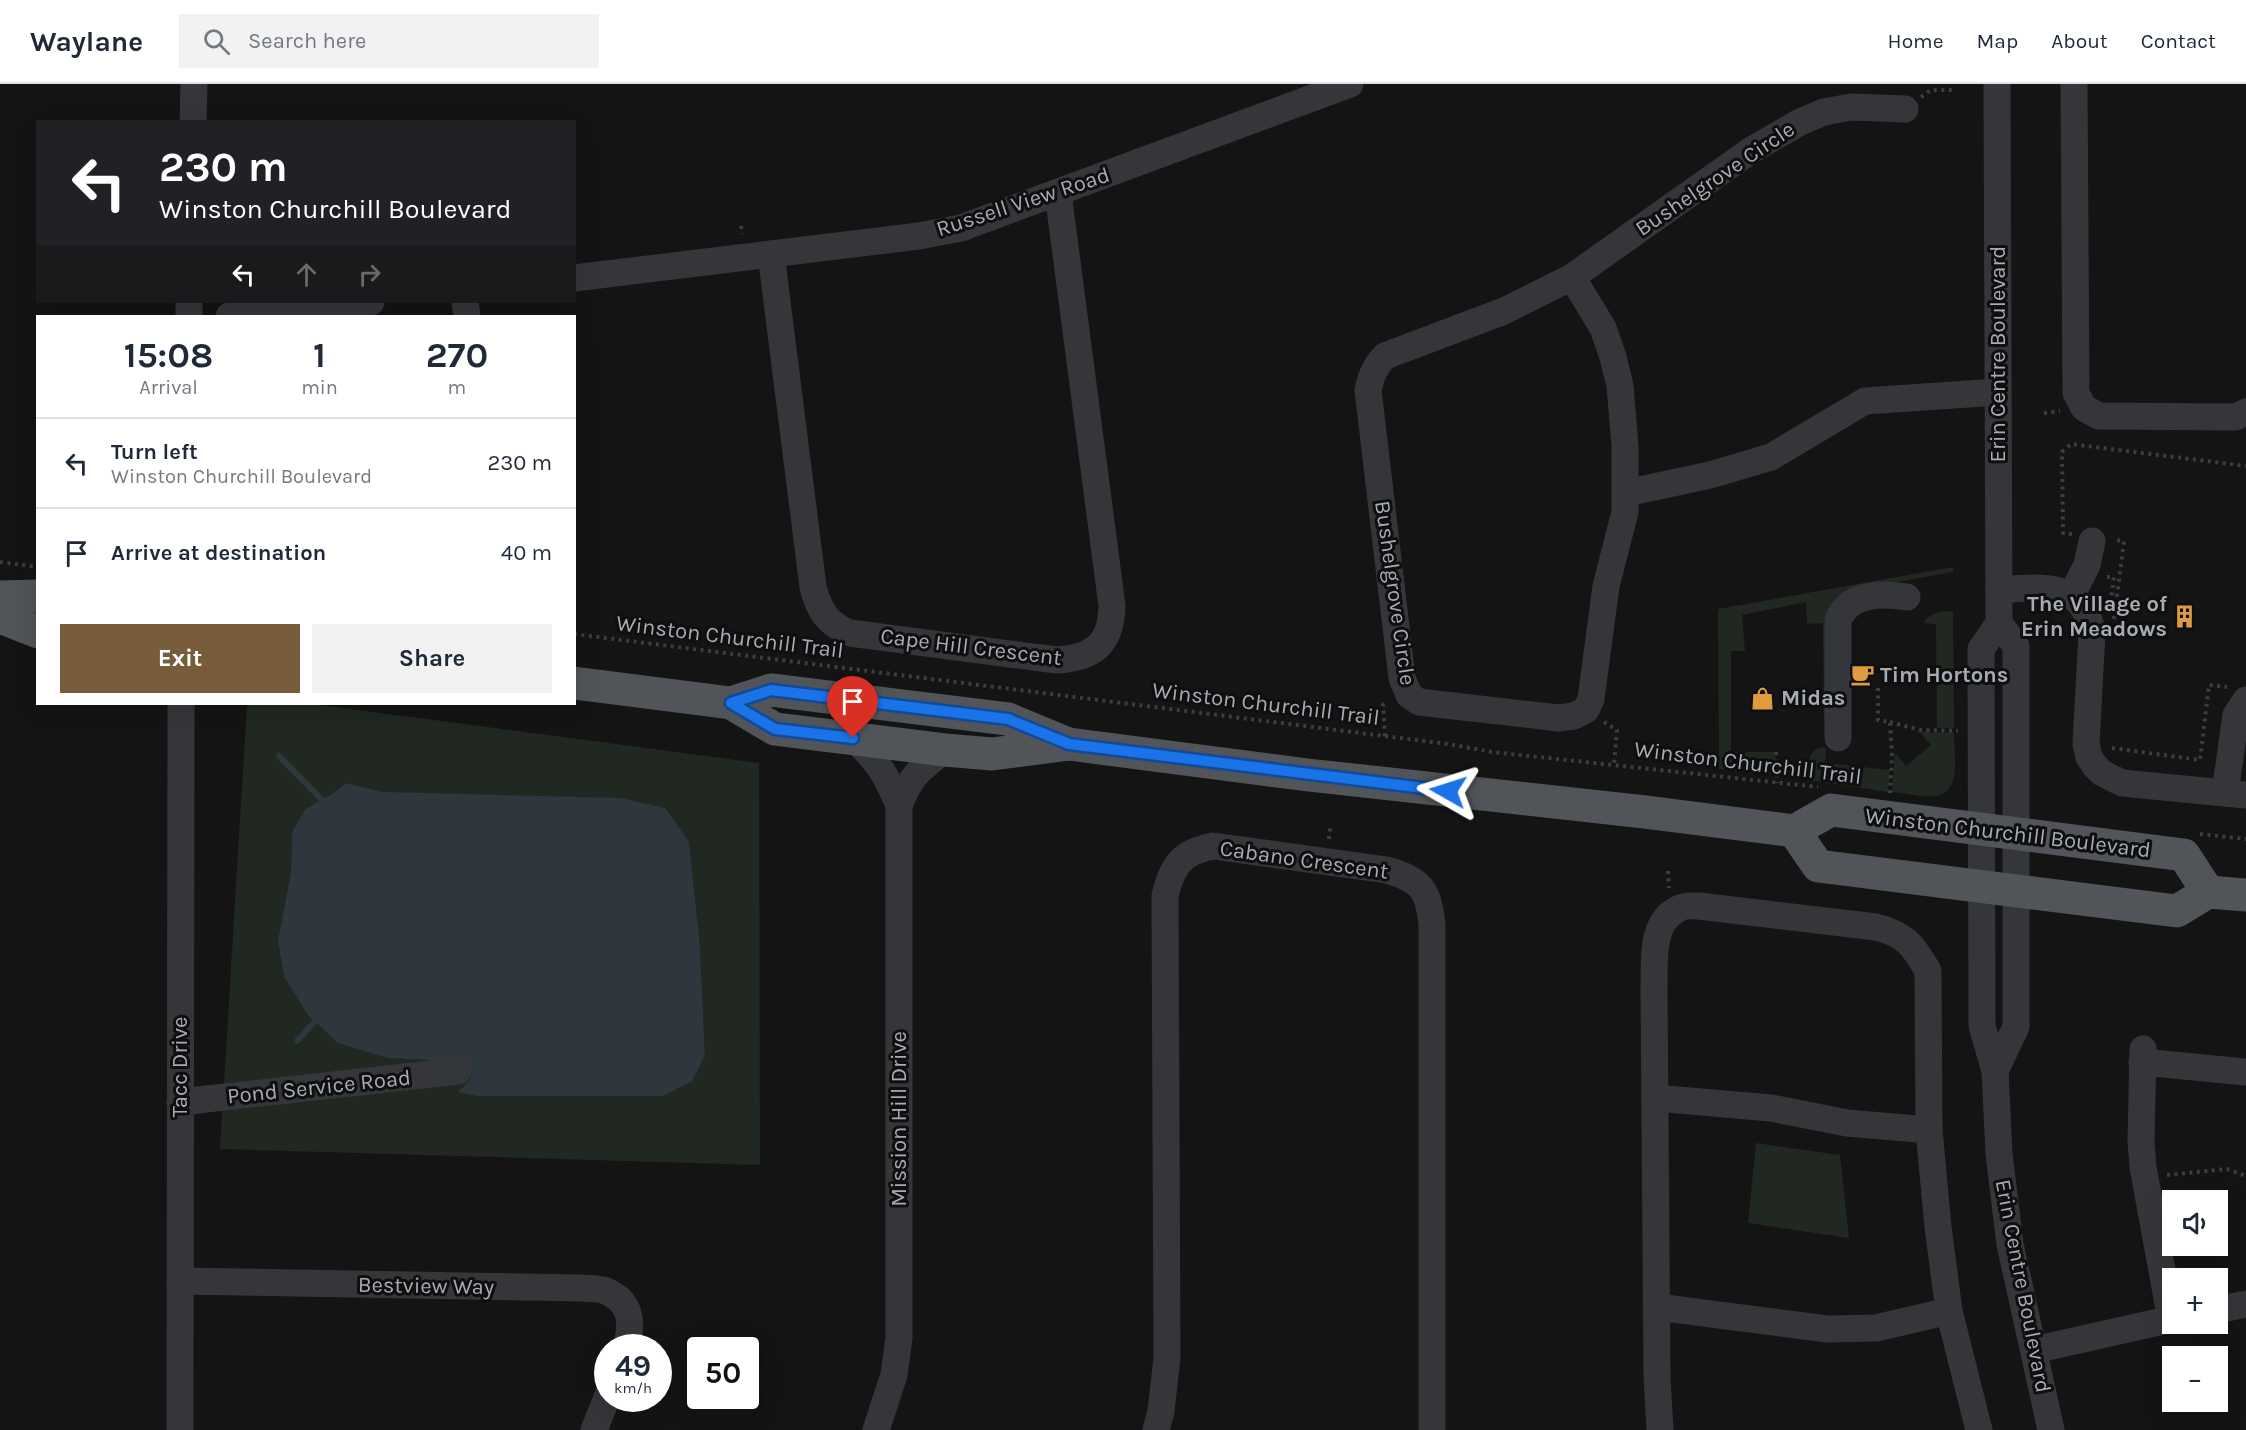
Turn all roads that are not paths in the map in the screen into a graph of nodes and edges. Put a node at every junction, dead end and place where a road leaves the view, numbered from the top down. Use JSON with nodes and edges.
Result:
{"nodes":[{"id":1,"x":194,"y":84,"type":"edge"},
{"id":2,"x":1350,"y":84,"type":"edge"},
{"id":3,"x":1997,"y":84,"type":"edge"},
{"id":4,"x":2074,"y":84,"type":"edge"},
{"id":5,"x":1905,"y":109,"type":"road end"},
{"id":6,"x":193,"y":120,"type":"edge"},
{"id":7,"x":1058,"y":193,"type":"junction"},
{"id":8,"x":771,"y":254,"type":"junction"},
{"id":9,"x":1572,"y":277,"type":"junction"},
{"id":10,"x":576,"y":278,"type":"edge"},
{"id":11,"x":361,"y":303,"type":"edge"},
{"id":12,"x":238,"y":315,"type":"edge"},
{"id":13,"x":1998,"y":392,"type":"junction"},
{"id":14,"x":2246,"y":412,"type":"edge"},
{"id":15,"x":1626,"y":493,"type":"junction"},
{"id":16,"x":2096,"y":539,"type":"road end"},
{"id":17,"x":1999,"y":590,"type":"junction"},
{"id":18,"x":36,"y":596,"type":"edge"},
{"id":19,"x":2071,"y":596,"type":"junction"},
{"id":20,"x":0,"y":597,"type":"edge"},
{"id":21,"x":1907,"y":597,"type":"dead end"},
{"id":22,"x":0,"y":617,"type":"edge"},
{"id":23,"x":1999,"y":623,"type":"junction"},
{"id":24,"x":36,"y":631,"type":"edge"},
{"id":25,"x":576,"y":683,"type":"edge"},
{"id":26,"x":2240,"y":694,"type":"edge"},
{"id":27,"x":731,"y":703,"type":"junction"},
{"id":28,"x":180,"y":705,"type":"edge"},
{"id":29,"x":853,"y":738,"type":"junction"},
{"id":30,"x":1838,"y":738,"type":"dead end"},
{"id":31,"x":1069,"y":744,"type":"junction"},
{"id":32,"x":945,"y":750,"type":"junction"},
{"id":33,"x":2235,"y":794,"type":"edge"},
{"id":34,"x":899,"y":806,"type":"junction"},
{"id":35,"x":1981,"y":830,"type":"junction"},
{"id":36,"x":1794,"y":831,"type":"junction"},
{"id":37,"x":2017,"y":834,"type":"junction"},
{"id":38,"x":1982,"y":887,"type":"junction"},
{"id":39,"x":2017,"y":892,"type":"junction"},
{"id":40,"x":2208,"y":892,"type":"junction"},
{"id":41,"x":2246,"y":896,"type":"edge"},
{"id":42,"x":458,"y":1071,"type":"dead end"},
{"id":43,"x":1995,"y":1071,"type":"junction"},
{"id":44,"x":2246,"y":1072,"type":"edge"},
{"id":45,"x":1655,"y":1098,"type":"junction"},
{"id":46,"x":180,"y":1102,"type":"junction"},
{"id":47,"x":1929,"y":1130,"type":"junction"},
{"id":48,"x":2162,"y":1268,"type":"edge"},
{"id":49,"x":180,"y":1281,"type":"junction"},
{"id":50,"x":2246,"y":1304,"type":"edge"},
{"id":51,"x":1657,"y":1307,"type":"junction"},
{"id":52,"x":2228,"y":1308,"type":"edge"},
{"id":53,"x":1949,"y":1311,"type":"junction"},
{"id":54,"x":2162,"y":1321,"type":"edge"},
{"id":55,"x":628,"y":1334,"type":"edge"},
{"id":56,"x":2034,"y":1350,"type":"junction"},
{"id":57,"x":601,"y":1412,"type":"edge"},
{"id":58,"x":180,"y":1430,"type":"edge"},
{"id":59,"x":594,"y":1430,"type":"edge"},
{"id":60,"x":876,"y":1430,"type":"edge"},
{"id":61,"x":1156,"y":1430,"type":"edge"},
{"id":62,"x":1432,"y":1430,"type":"edge"},
{"id":63,"x":1660,"y":1430,"type":"edge"},
{"id":64,"x":1979,"y":1430,"type":"edge"},
{"id":65,"x":2051,"y":1430,"type":"edge"}],
"edges":[{"from":1,"to":6,"type":"street"},
{"from":2,"to":7,"type":"street","name":"Russell View Road"},
{"from":3,"to":13,"type":"street","name":"Erin Centre Boulevard"},
{"from":4,"to":14,"type":"street"},
{"from":5,"to":9,"type":"street","name":"Bushelgrove Circle"},
{"from":7,"to":8,"type":"street","name":"Russell View Road"},
{"from":7,"to":8,"type":"street","name":"Cape Hill Crescent"},
{"from":8,"to":10,"type":"street","name":"Russell View Road"},
{"from":9,"to":15,"type":"street"},
{"from":9,"to":15,"type":"street","name":"Bushelgrove Circle"},
{"from":11,"to":12,"type":"street"},
{"from":13,"to":15,"type":"street"},
{"from":13,"to":17,"type":"street","name":"Erin Centre Boulevard"},
{"from":16,"to":19,"type":"street"},
{"from":17,"to":19,"type":"street"},
{"from":17,"to":23,"type":"street","name":"Erin Centre Boulevard"},
{"from":18,"to":20,"type":"main road"},
{"from":19,"to":33,"type":"street"},
{"from":21,"to":30,"type":"street"},
{"from":22,"to":24,"type":"main road"},
{"from":23,"to":35,"type":"street","name":"Erin Centre Boulevard"},
{"from":23,"to":37,"type":"street","name":"Erin Centre Boulevard"},
{"from":25,"to":27,"type":"main road"},
{"from":26,"to":33,"type":"street"},
{"from":27,"to":29,"type":"main road"},
{"from":27,"to":31,"type":"main road"},
{"from":28,"to":46,"type":"street","name":"Tacc Drive"},
{"from":29,"to":32,"type":"main road"},
{"from":29,"to":34,"type":"street","name":"Mission Hill Drive"},
{"from":31,"to":32,"type":"main road"},
{"from":31,"to":36,"type":"main road"},
{"from":32,"to":34,"type":"street","name":"Mission Hill Drive"},
{"from":34,"to":60,"type":"street","name":"Mission Hill Drive"},
{"from":35,"to":36,"type":"main road","name":"Winston Churchill Boulevard"},
{"from":35,"to":37,"type":"main road","name":"Winston Churchill Boulevard"},
{"from":35,"to":38,"type":"street","name":"Erin Centre Boulevard"},
{"from":36,"to":38,"type":"main road"},
{"from":37,"to":39,"type":"street","name":"Erin Centre Boulevard"},
{"from":37,"to":40,"type":"main road","name":"Winston Churchill Boulevard"},
{"from":38,"to":39,"type":"main road"},
{"from":38,"to":43,"type":"street","name":"Erin Centre Boulevard"},
{"from":39,"to":40,"type":"main road"},
{"from":39,"to":43,"type":"street","name":"Erin Centre Boulevard"},
{"from":40,"to":41,"type":"main road"},
{"from":42,"to":46,"type":"street","name":"Pond Service Road"},
{"from":43,"to":56,"type":"street","name":"Erin Centre Boulevard"},
{"from":44,"to":48,"type":"street"},
{"from":45,"to":47,"type":"street"},
{"from":45,"to":47,"type":"street"},
{"from":45,"to":51,"type":"street"},
{"from":46,"to":49,"type":"street","name":"Tacc Drive"},
{"from":47,"to":53,"type":"street"},
{"from":49,"to":55,"type":"street","name":"Bestview Way"},
{"from":49,"to":58,"type":"street","name":"Tacc Drive"},
{"from":50,"to":52,"type":"street"},
{"from":51,"to":53,"type":"street"},
{"from":51,"to":63,"type":"street"},
{"from":53,"to":64,"type":"street"},
{"from":54,"to":56,"type":"street"},
{"from":56,"to":65,"type":"street","name":"Erin Centre Boulevard"},
{"from":57,"to":59,"type":"street"},
{"from":61,"to":62,"type":"street","name":"Cabano Crescent"}]}
